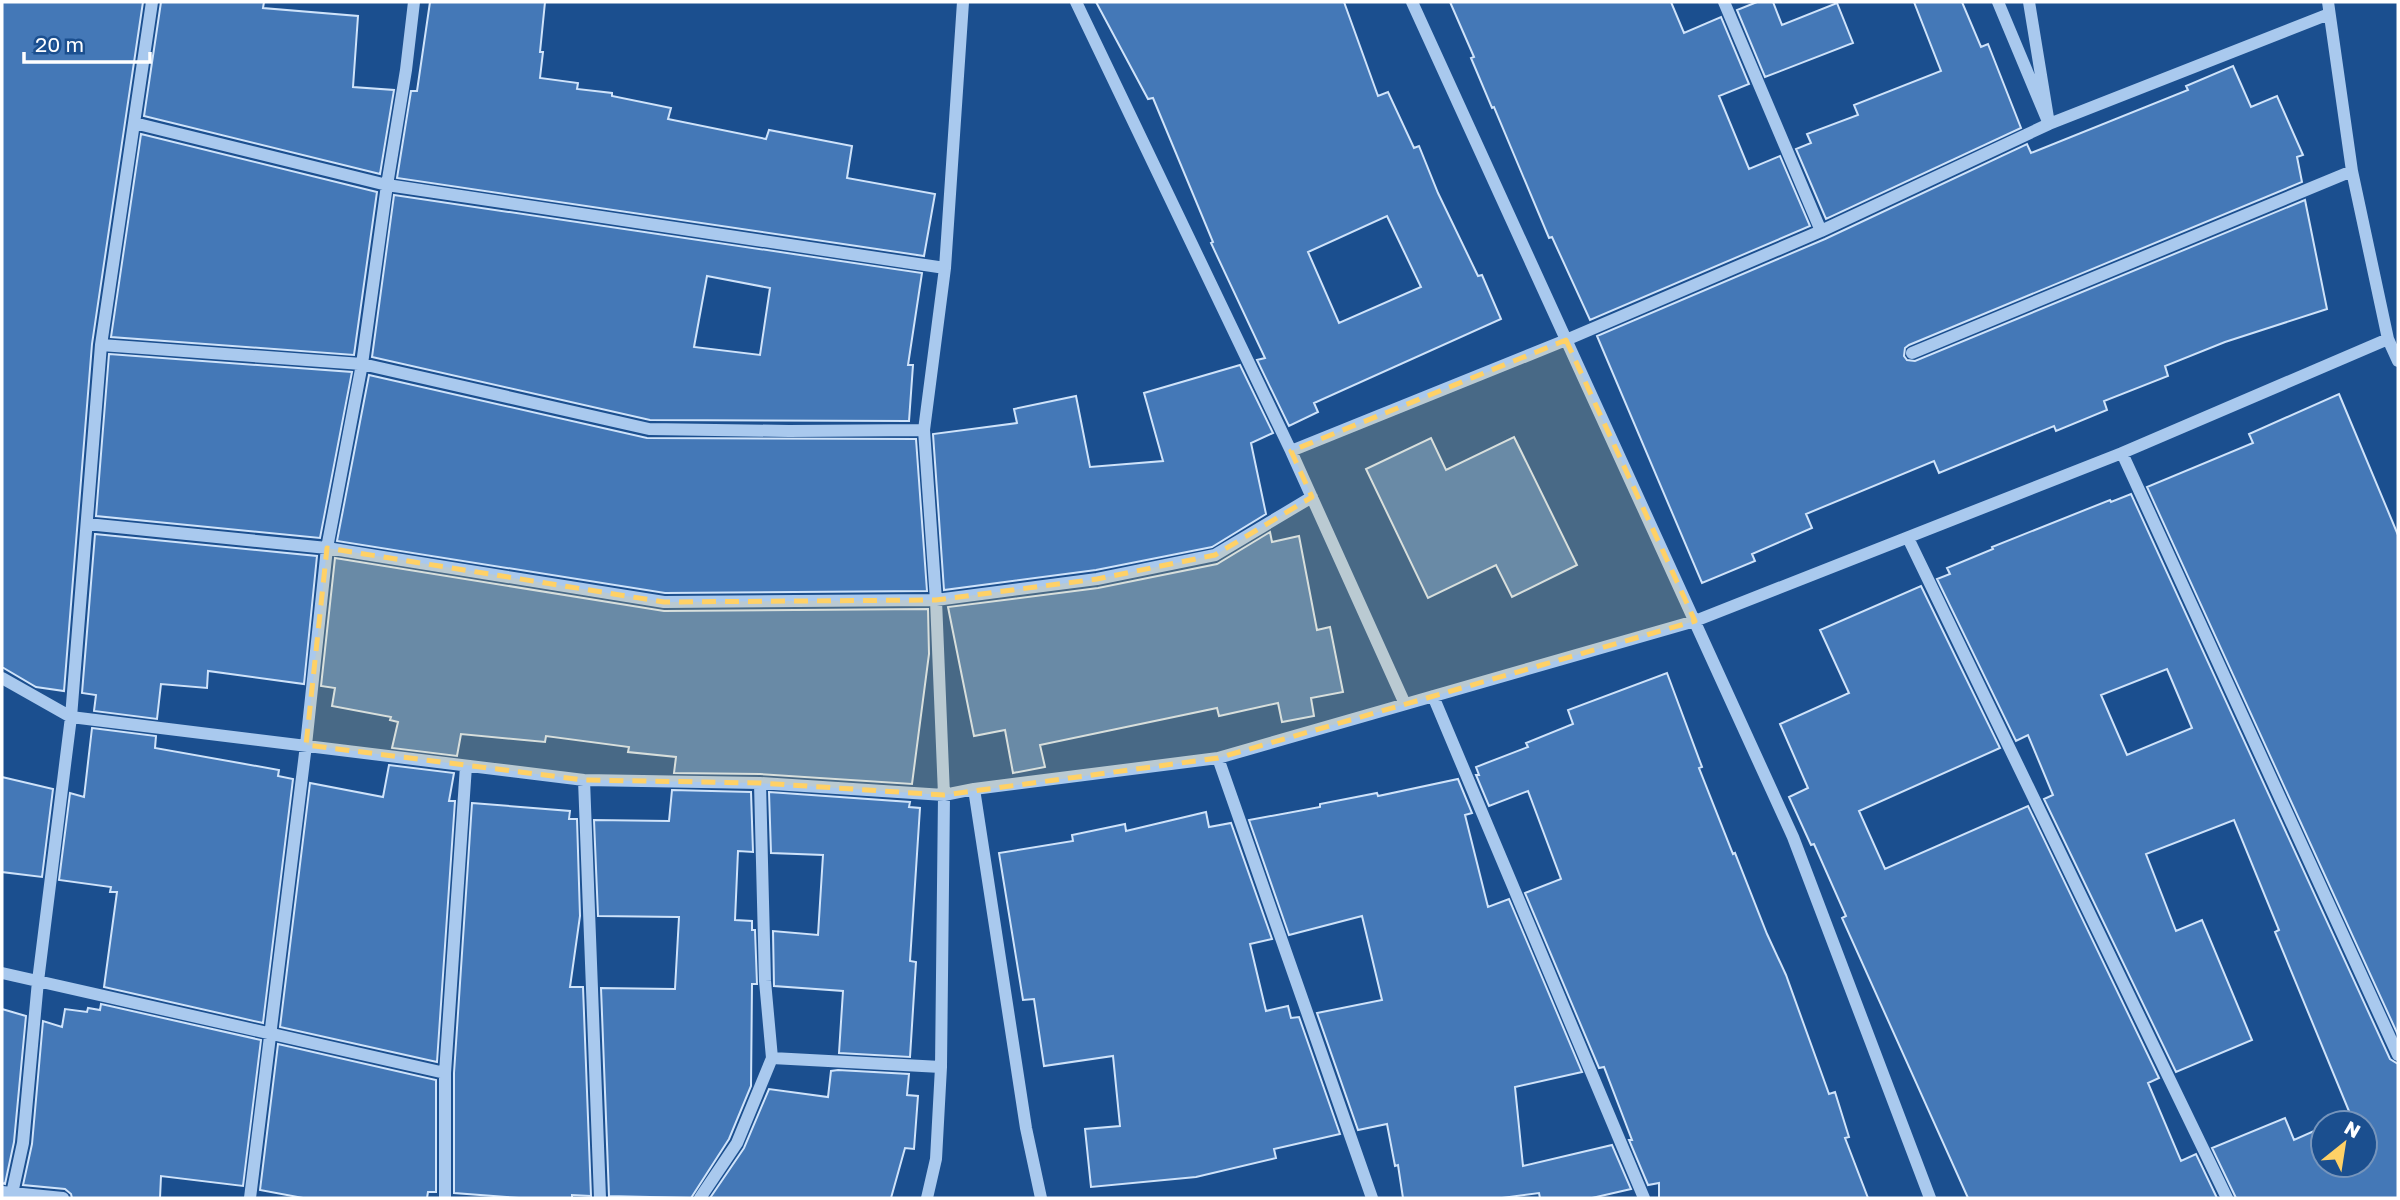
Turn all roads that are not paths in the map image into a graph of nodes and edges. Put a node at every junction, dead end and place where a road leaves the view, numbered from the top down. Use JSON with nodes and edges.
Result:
{"nodes":[{"id":1,"x":152,"y":2,"type":"edge"},
{"id":2,"x":414,"y":2,"type":"edge"},
{"id":3,"x":963,"y":2,"type":"edge"},
{"id":4,"x":1076,"y":2,"type":"edge"},
{"id":5,"x":1412,"y":2,"type":"edge"},
{"id":6,"x":1724,"y":2,"type":"edge"},
{"id":7,"x":1997,"y":2,"type":"edge"},
{"id":8,"x":2029,"y":2,"type":"edge"},
{"id":9,"x":2329,"y":8,"type":"edge"},
{"id":10,"x":134,"y":123,"type":"junction"},
{"id":11,"x":2049,"y":124,"type":"junction"},
{"id":12,"x":2352,"y":171,"type":"junction"},
{"id":13,"x":387,"y":185,"type":"junction"},
{"id":14,"x":1821,"y":231,"type":"junction"},
{"id":15,"x":945,"y":268,"type":"junction"},
{"id":16,"x":2388,"y":339,"type":"junction"},
{"id":17,"x":1566,"y":340,"type":"junction"},
{"id":18,"x":101,"y":345,"type":"junction"},
{"id":19,"x":1912,"y":353,"type":"dead end"},
{"id":20,"x":2398,"y":361,"type":"edge"},
{"id":21,"x":362,"y":364,"type":"junction"},
{"id":22,"x":924,"y":429,"type":"junction"},
{"id":23,"x":1291,"y":451,"type":"junction"},
{"id":24,"x":2122,"y":453,"type":"junction"},
{"id":25,"x":1312,"y":497,"type":"junction"},
{"id":26,"x":87,"y":524,"type":"junction"},
{"id":27,"x":1908,"y":538,"type":"junction"},
{"id":28,"x":327,"y":548,"type":"junction"},
{"id":29,"x":936,"y":600,"type":"junction"},
{"id":30,"x":1695,"y":621,"type":"junction"},
{"id":31,"x":2,"y":678,"type":"edge"},
{"id":32,"x":1433,"y":696,"type":"junction"},
{"id":33,"x":1405,"y":704,"type":"junction"},
{"id":34,"x":71,"y":717,"type":"junction"},
{"id":35,"x":306,"y":745,"type":"junction"},
{"id":36,"x":1218,"y":758,"type":"junction"},
{"id":37,"x":466,"y":766,"type":"junction"},
{"id":38,"x":584,"y":780,"type":"junction"},
{"id":39,"x":760,"y":783,"type":"junction"},
{"id":40,"x":974,"y":789,"type":"junction"},
{"id":41,"x":943,"y":795,"type":"junction"},
{"id":42,"x":2,"y":973,"type":"edge"},
{"id":43,"x":38,"y":981,"type":"junction"},
{"id":44,"x":271,"y":1035,"type":"junction"},
{"id":45,"x":2398,"y":1055,"type":"edge"},
{"id":46,"x":772,"y":1058,"type":"junction"},
{"id":47,"x":941,"y":1067,"type":"junction"},
{"id":48,"x":445,"y":1073,"type":"junction"},
{"id":49,"x":8,"y":1195,"type":"edge"},
{"id":50,"x":63,"y":1198,"type":"edge"},
{"id":51,"x":250,"y":1198,"type":"edge"},
{"id":52,"x":445,"y":1198,"type":"edge"},
{"id":53,"x":600,"y":1198,"type":"edge"},
{"id":54,"x":700,"y":1198,"type":"edge"},
{"id":55,"x":928,"y":1198,"type":"edge"},
{"id":56,"x":1041,"y":1198,"type":"edge"},
{"id":57,"x":1372,"y":1198,"type":"edge"},
{"id":58,"x":1644,"y":1198,"type":"edge"},
{"id":59,"x":1930,"y":1198,"type":"edge"},
{"id":60,"x":2227,"y":1198,"type":"edge"}],
"edges":[{"from":1,"to":10,"type":"street"},
{"from":2,"to":13,"type":"street"},
{"from":3,"to":15,"type":"street"},
{"from":4,"to":23,"type":"street"},
{"from":5,"to":17,"type":"street"},
{"from":6,"to":14,"type":"street"},
{"from":7,"to":11,"type":"street"},
{"from":8,"to":11,"type":"street"},
{"from":9,"to":11,"type":"street"},
{"from":9,"to":12,"type":"street"},
{"from":10,"to":13,"type":"street"},
{"from":10,"to":18,"type":"street"},
{"from":11,"to":14,"type":"street"},
{"from":12,"to":16,"type":"street"},
{"from":12,"to":19,"type":"street"},
{"from":13,"to":15,"type":"street"},
{"from":13,"to":21,"type":"street"},
{"from":14,"to":17,"type":"street"},
{"from":15,"to":22,"type":"street"},
{"from":16,"to":20,"type":"street"},
{"from":16,"to":24,"type":"street"},
{"from":17,"to":23,"type":"street"},
{"from":17,"to":30,"type":"street"},
{"from":18,"to":21,"type":"street"},
{"from":18,"to":26,"type":"street"},
{"from":21,"to":22,"type":"street"},
{"from":21,"to":28,"type":"street"},
{"from":22,"to":29,"type":"street"},
{"from":23,"to":25,"type":"street"},
{"from":24,"to":27,"type":"street"},
{"from":24,"to":45,"type":"street"},
{"from":25,"to":29,"type":"street"},
{"from":25,"to":33,"type":"street"},
{"from":26,"to":28,"type":"street"},
{"from":26,"to":34,"type":"street"},
{"from":27,"to":30,"type":"street"},
{"from":27,"to":60,"type":"street"},
{"from":28,"to":29,"type":"street"},
{"from":28,"to":35,"type":"street"},
{"from":29,"to":41,"type":"street"},
{"from":30,"to":32,"type":"street"},
{"from":30,"to":59,"type":"street"},
{"from":31,"to":34,"type":"street"},
{"from":32,"to":33,"type":"street"},
{"from":32,"to":58,"type":"street"},
{"from":33,"to":36,"type":"street"},
{"from":34,"to":35,"type":"street"},
{"from":34,"to":43,"type":"street"},
{"from":35,"to":37,"type":"street"},
{"from":35,"to":44,"type":"street"},
{"from":36,"to":40,"type":"street"},
{"from":36,"to":57,"type":"street"},
{"from":37,"to":38,"type":"street"},
{"from":37,"to":48,"type":"street"},
{"from":38,"to":39,"type":"street"},
{"from":38,"to":53,"type":"street"},
{"from":39,"to":41,"type":"street"},
{"from":39,"to":46,"type":"street"},
{"from":40,"to":41,"type":"street"},
{"from":40,"to":56,"type":"street"},
{"from":41,"to":47,"type":"street"},
{"from":42,"to":43,"type":"street"},
{"from":43,"to":44,"type":"street"},
{"from":43,"to":49,"type":"street"},
{"from":44,"to":48,"type":"street"},
{"from":44,"to":51,"type":"street"},
{"from":46,"to":47,"type":"street"},
{"from":46,"to":54,"type":"street"},
{"from":47,"to":55,"type":"street"},
{"from":48,"to":52,"type":"street"},
{"from":49,"to":50,"type":"street"}]}
